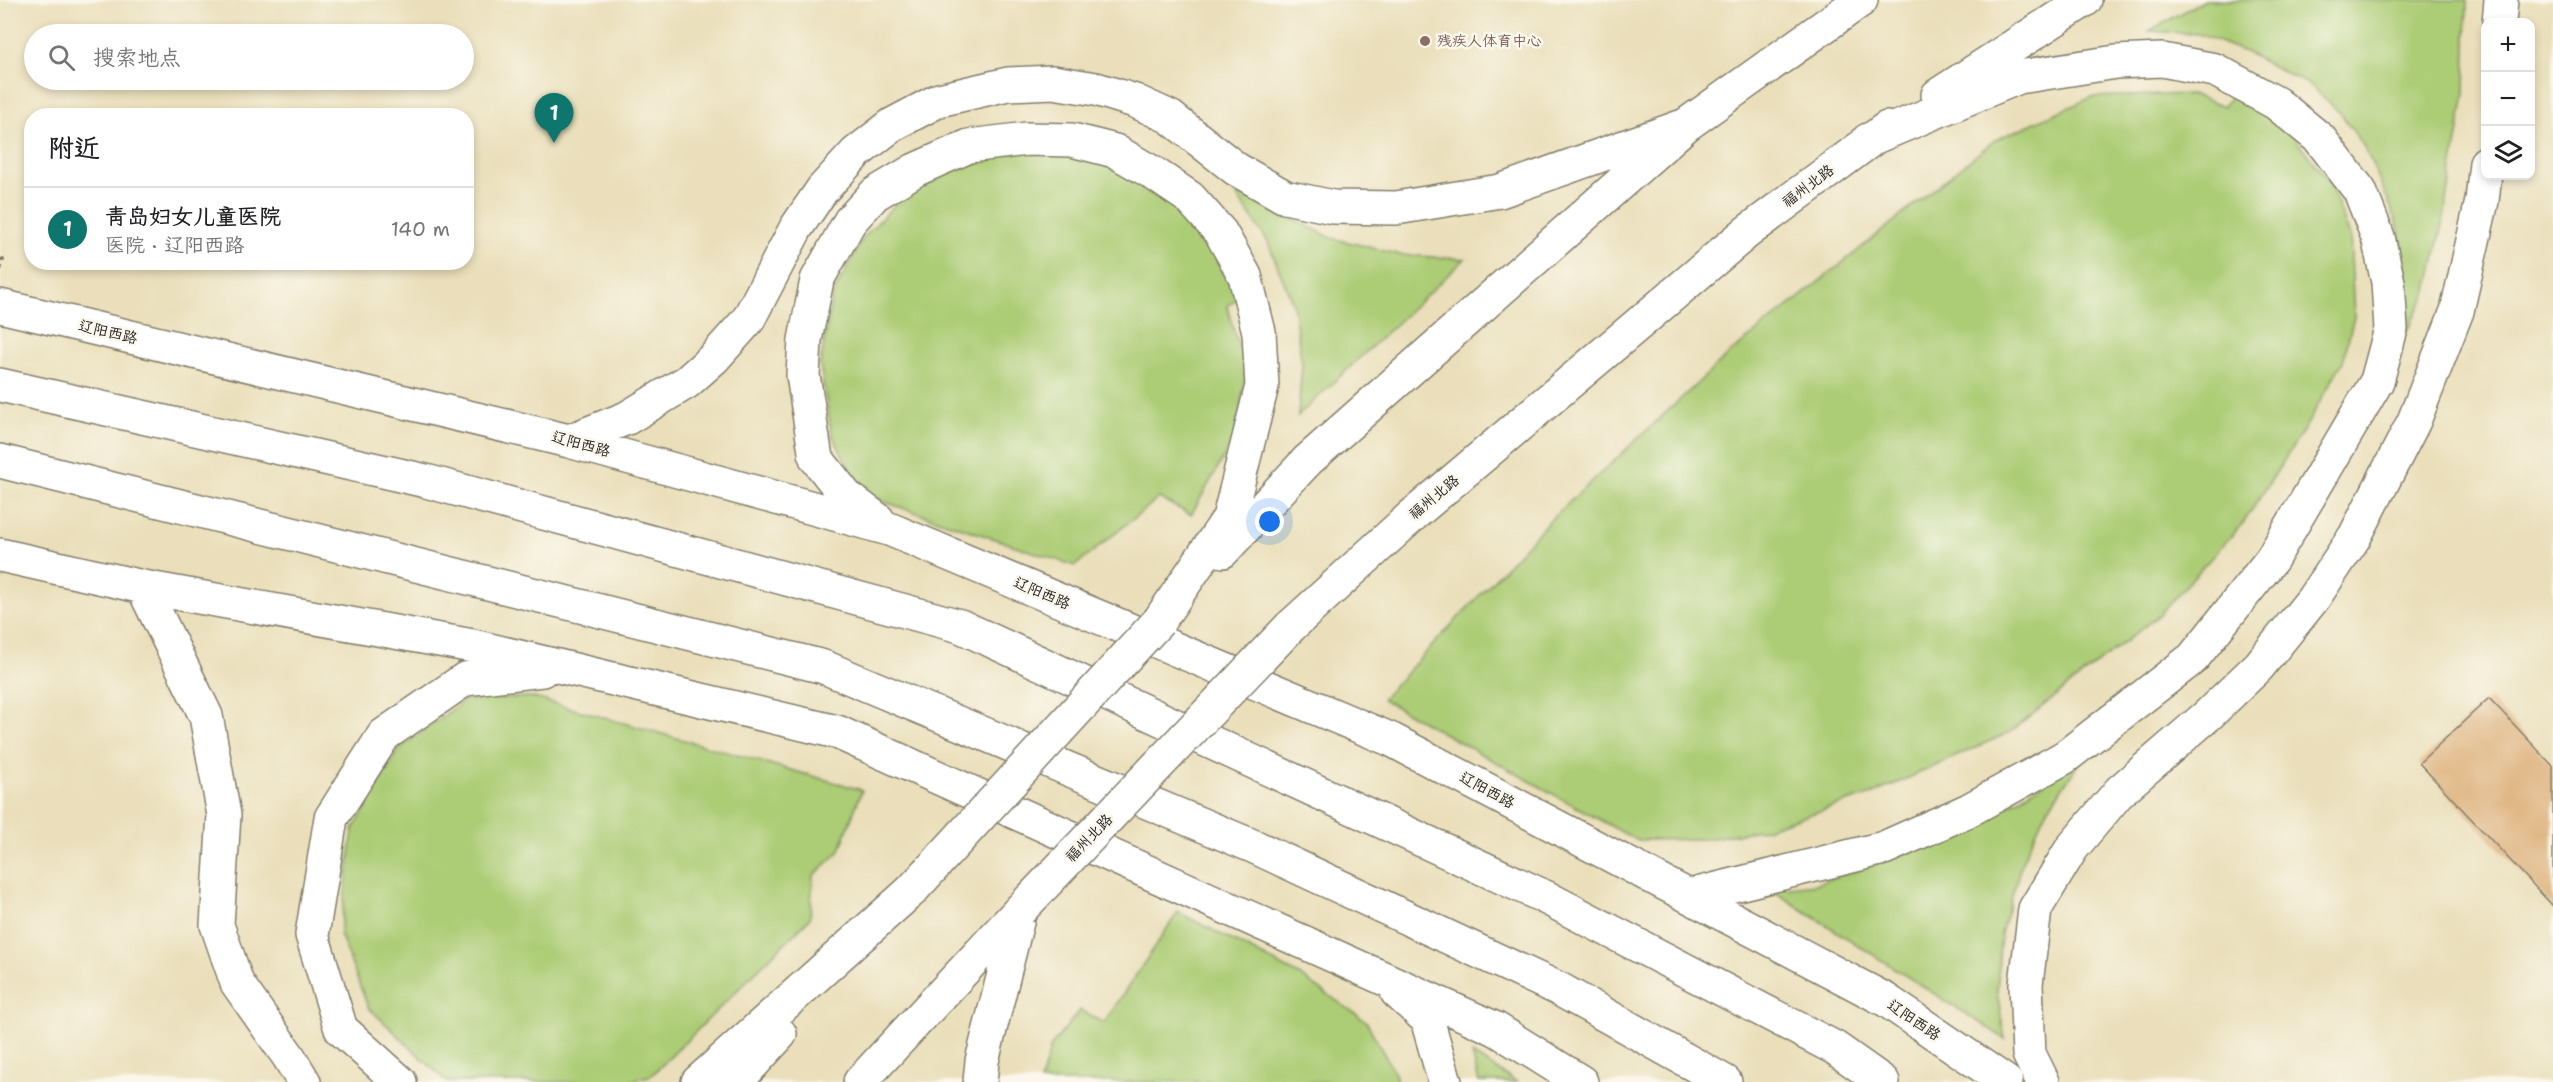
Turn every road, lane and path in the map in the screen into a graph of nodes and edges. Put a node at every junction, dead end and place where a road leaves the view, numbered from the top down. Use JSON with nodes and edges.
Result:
{"nodes":[{"id":1,"x":1862,"y":0,"type":"edge"},
{"id":2,"x":2085,"y":0,"type":"edge"},
{"id":3,"x":2501,"y":0,"type":"edge"},
{"id":4,"x":2499,"y":18,"type":"edge"},
{"id":5,"x":1686,"y":125,"type":"junction"},
{"id":6,"x":1868,"y":140,"type":"junction"},
{"id":7,"x":2484,"y":180,"type":"edge"},
{"id":8,"x":2,"y":260,"type":"edge"},
{"id":9,"x":0,"y":271,"type":"edge"},
{"id":10,"x":0,"y":306,"type":"edge"},
{"id":11,"x":0,"y":385,"type":"edge"},
{"id":12,"x":569,"y":441,"type":"junction"},
{"id":13,"x":0,"y":461,"type":"edge"},
{"id":14,"x":889,"y":529,"type":"junction"},
{"id":15,"x":0,"y":555,"type":"edge"},
{"id":16,"x":143,"y":586,"type":"junction"},
{"id":17,"x":1159,"y":621,"type":"junction"},
{"id":18,"x":566,"y":667,"type":"junction"},
{"id":19,"x":911,"y":891,"type":"junction"},
{"id":20,"x":1689,"y":896,"type":"junction"},
{"id":21,"x":1020,"y":910,"type":"junction"},
{"id":22,"x":1376,"y":973,"type":"junction"},
{"id":23,"x":304,"y":1082,"type":"edge"},
{"id":24,"x":400,"y":1082,"type":"edge"},
{"id":25,"x":698,"y":1082,"type":"edge"},
{"id":26,"x":736,"y":1082,"type":"edge"},
{"id":27,"x":860,"y":1082,"type":"edge"},
{"id":28,"x":980,"y":1082,"type":"edge"},
{"id":29,"x":1445,"y":1082,"type":"edge"},
{"id":30,"x":1581,"y":1082,"type":"edge"},
{"id":31,"x":1725,"y":1082,"type":"edge"},
{"id":32,"x":1883,"y":1082,"type":"edge"},
{"id":33,"x":2006,"y":1082,"type":"edge"},
{"id":34,"x":2043,"y":1082,"type":"edge"}],
"edges":[{"from":1,"to":5,"type":"main road"},
{"from":2,"to":6,"type":"main road","name":"福州北路"},
{"from":3,"to":4,"type":"main road"},
{"from":5,"to":12,"type":"main road"},
{"from":5,"to":17,"type":"main road"},
{"from":6,"to":20,"type":"main road"},
{"from":6,"to":21,"type":"main road","name":"福州北路","bridge":true},
{"from":7,"to":34,"type":"main road"},
{"from":8,"to":9,"type":"path"},
{"from":10,"to":12,"type":"main road","name":"辽阳西路"},
{"from":11,"to":32,"type":"main road"},
{"from":12,"to":14,"type":"main road","name":"辽阳西路"},
{"from":13,"to":31,"type":"main road"},
{"from":14,"to":17,"type":"main road"},
{"from":14,"to":20,"type":"main road","name":"辽阳西路"},
{"from":15,"to":16,"type":"main road"},
{"from":16,"to":18,"type":"main road"},
{"from":16,"to":23,"type":"main road"},
{"from":17,"to":19,"type":"main road","bridge":true},
{"from":18,"to":22,"type":"main road"},
{"from":18,"to":24,"type":"main road"},
{"from":19,"to":25,"type":"main road"},
{"from":19,"to":26,"type":"main road"},
{"from":20,"to":33,"type":"main road","name":"辽阳西路"},
{"from":21,"to":27,"type":"main road","name":"福州北路"},
{"from":21,"to":28,"type":"main road"},
{"from":22,"to":29,"type":"main road"},
{"from":22,"to":30,"type":"main road"}]}
